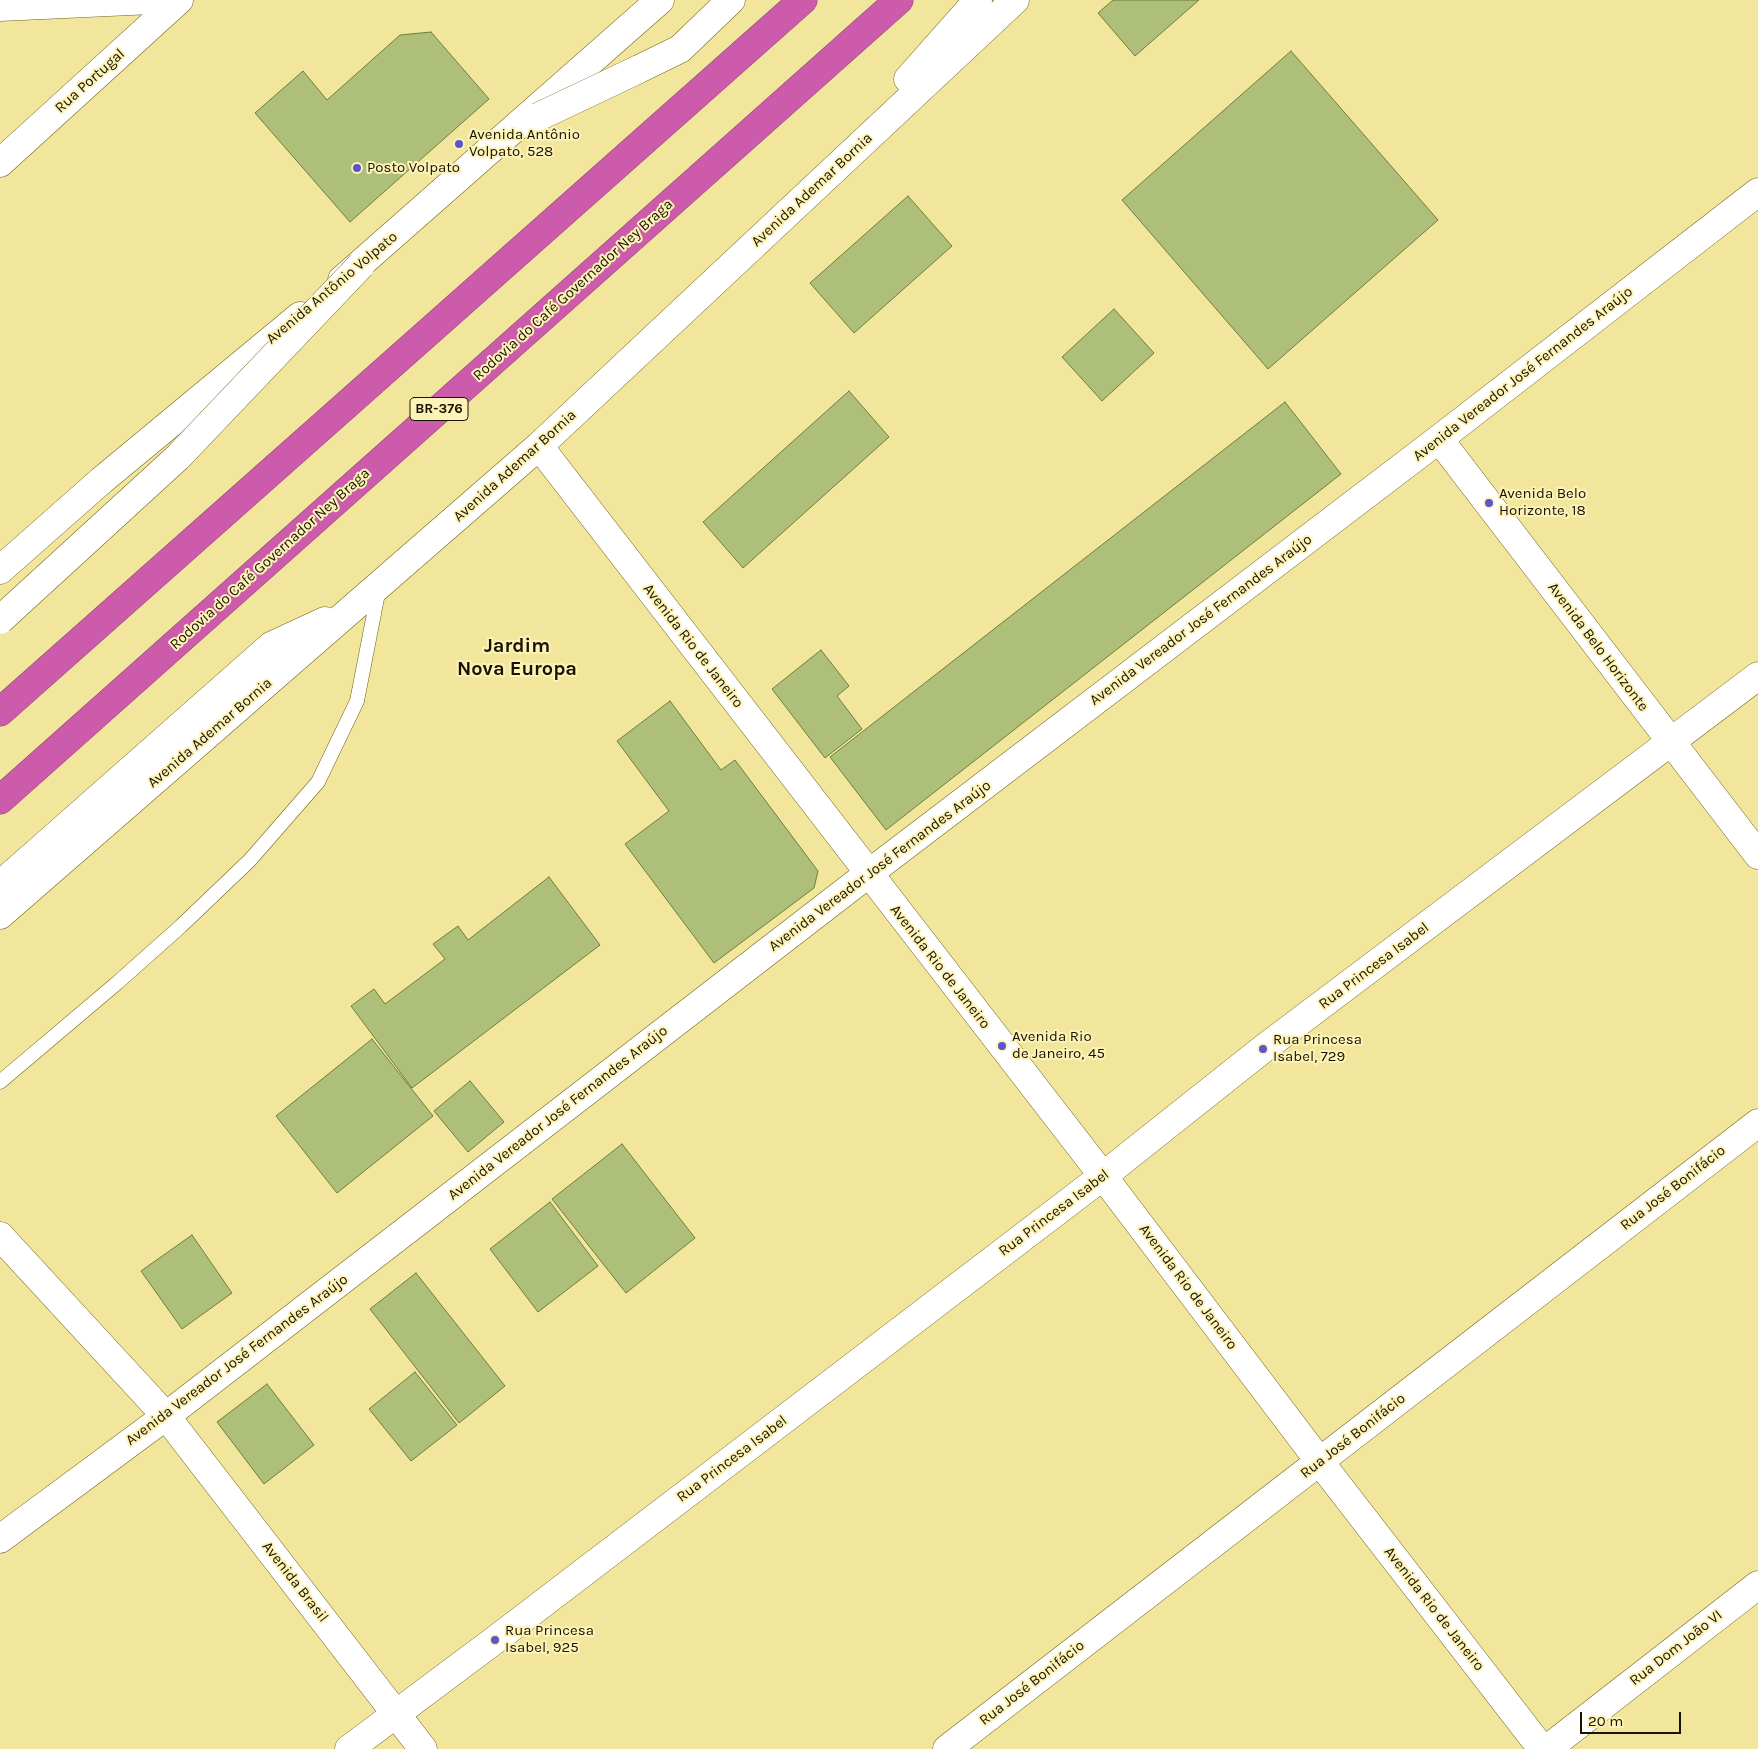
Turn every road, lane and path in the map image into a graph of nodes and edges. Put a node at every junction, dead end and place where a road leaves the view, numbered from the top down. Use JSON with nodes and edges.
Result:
{"nodes":[{"id":1,"x":152,"y":0,"type":"edge"},
{"id":2,"x":179,"y":0,"type":"edge"},
{"id":3,"x":660,"y":0,"type":"edge"},
{"id":4,"x":731,"y":0,"type":"edge"},
{"id":5,"x":803,"y":0,"type":"edge"},
{"id":6,"x":899,"y":0,"type":"edge"},
{"id":7,"x":978,"y":0,"type":"edge"},
{"id":8,"x":1015,"y":0,"type":"edge"},
{"id":9,"x":0,"y":7,"type":"edge"},
{"id":10,"x":527,"y":122,"type":"junction"},
{"id":11,"x":0,"y":163,"type":"edge"},
{"id":12,"x":1758,"y":192,"type":"edge"},
{"id":13,"x":796,"y":205,"type":"junction"},
{"id":14,"x":362,"y":265,"type":"junction"},
{"id":15,"x":1439,"y":439,"type":"junction"},
{"id":16,"x":539,"y":446,"type":"junction"},
{"id":17,"x":0,"y":570,"type":"edge"},
{"id":18,"x":380,"y":585,"type":"junction"},
{"id":19,"x":353,"y":608,"type":"junction"},
{"id":20,"x":0,"y":620,"type":"edge"},
{"id":21,"x":1758,"y":676,"type":"edge"},
{"id":22,"x":0,"y":712,"type":"edge"},
{"id":23,"x":1671,"y":742,"type":"junction"},
{"id":24,"x":0,"y":800,"type":"edge"},
{"id":25,"x":1758,"y":855,"type":"edge"},
{"id":26,"x":868,"y":874,"type":"junction"},
{"id":27,"x":0,"y":885,"type":"edge"},
{"id":28,"x":0,"y":915,"type":"edge"},
{"id":29,"x":0,"y":1082,"type":"edge"},
{"id":30,"x":1758,"y":1123,"type":"edge"},
{"id":31,"x":1103,"y":1176,"type":"junction"},
{"id":32,"x":0,"y":1236,"type":"edge"},
{"id":33,"x":166,"y":1416,"type":"junction"},
{"id":34,"x":1320,"y":1462,"type":"junction"},
{"id":35,"x":0,"y":1539,"type":"edge"},
{"id":36,"x":1758,"y":1585,"type":"edge"},
{"id":37,"x":396,"y":1713,"type":"junction"},
{"id":38,"x":348,"y":1749,"type":"edge"},
{"id":39,"x":424,"y":1749,"type":"edge"},
{"id":40,"x":947,"y":1749,"type":"edge"},
{"id":41,"x":1542,"y":1749,"type":"edge"},
{"id":42,"x":1547,"y":1749,"type":"edge"}],
"edges":[{"from":1,"to":9,"type":"street"},
{"from":2,"to":11,"type":"street","name":"Rua Portugal"},
{"from":3,"to":10,"type":"street","name":"Avenida Antônio Volpato"},
{"from":4,"to":10,"type":"street","bridge":true},
{"from":5,"to":22,"type":"highway"},
{"from":6,"to":24,"type":"highway","name":"Rodovia do Café Governador Ney Braga","number":"BR-376"},
{"from":7,"to":13,"type":"street"},
{"from":8,"to":13,"type":"street","name":"Avenida Ademar Bornia"},
{"from":10,"to":14,"type":"street","name":"Avenida Antônio Volpato"},
{"from":12,"to":15,"type":"street","name":"Avenida Vereador José Fernandes Araújo"},
{"from":13,"to":16,"type":"street","name":"Avenida Ademar Bornia"},
{"from":14,"to":17,"type":"street","name":"Avenida Antônio Volpato"},
{"from":14,"to":20,"type":"street","bridge":true},
{"from":15,"to":23,"type":"street","name":"Avenida Belo Horizonte"},
{"from":15,"to":26,"type":"street","name":"Avenida Vereador José Fernandes Araújo"},
{"from":16,"to":18,"type":"street","name":"Avenida Ademar Bornia"},
{"from":16,"to":26,"type":"street","name":"Avenida Rio de Janeiro"},
{"from":18,"to":19,"type":"street","name":"Avenida Ademar Bornia"},
{"from":18,"to":29,"type":"lane"},
{"from":19,"to":27,"type":"street"},
{"from":19,"to":28,"type":"street","name":"Avenida Ademar Bornia"},
{"from":21,"to":23,"type":"street","name":"Rua Princesa Isabel"},
{"from":23,"to":25,"type":"street","name":"Avenida Belo Horizonte"},
{"from":23,"to":31,"type":"street","name":"Rua Princesa Isabel"},
{"from":26,"to":31,"type":"street","name":"Avenida Rio de Janeiro"},
{"from":26,"to":33,"type":"street","name":"Avenida Vereador José Fernandes Araújo"},
{"from":30,"to":34,"type":"street","name":"Rua José Bonifácio"},
{"from":31,"to":34,"type":"street","name":"Avenida Rio de Janeiro"},
{"from":31,"to":37,"type":"street","name":"Rua Princesa Isabel"},
{"from":32,"to":33,"type":"street","name":"Avenida Brasil"},
{"from":33,"to":35,"type":"street","name":"Avenida Vereador José Fernandes Araújo"},
{"from":33,"to":37,"type":"street","name":"Avenida Brasil"},
{"from":34,"to":40,"type":"street","name":"Rua José Bonifácio"},
{"from":34,"to":41,"type":"street","name":"Avenida Rio de Janeiro"},
{"from":36,"to":42,"type":"street","name":"Rua Dom João VI"},
{"from":37,"to":38,"type":"street","name":"Rua Princesa Isabel"},
{"from":37,"to":39,"type":"street","name":"Avenida Brasil"}]}
